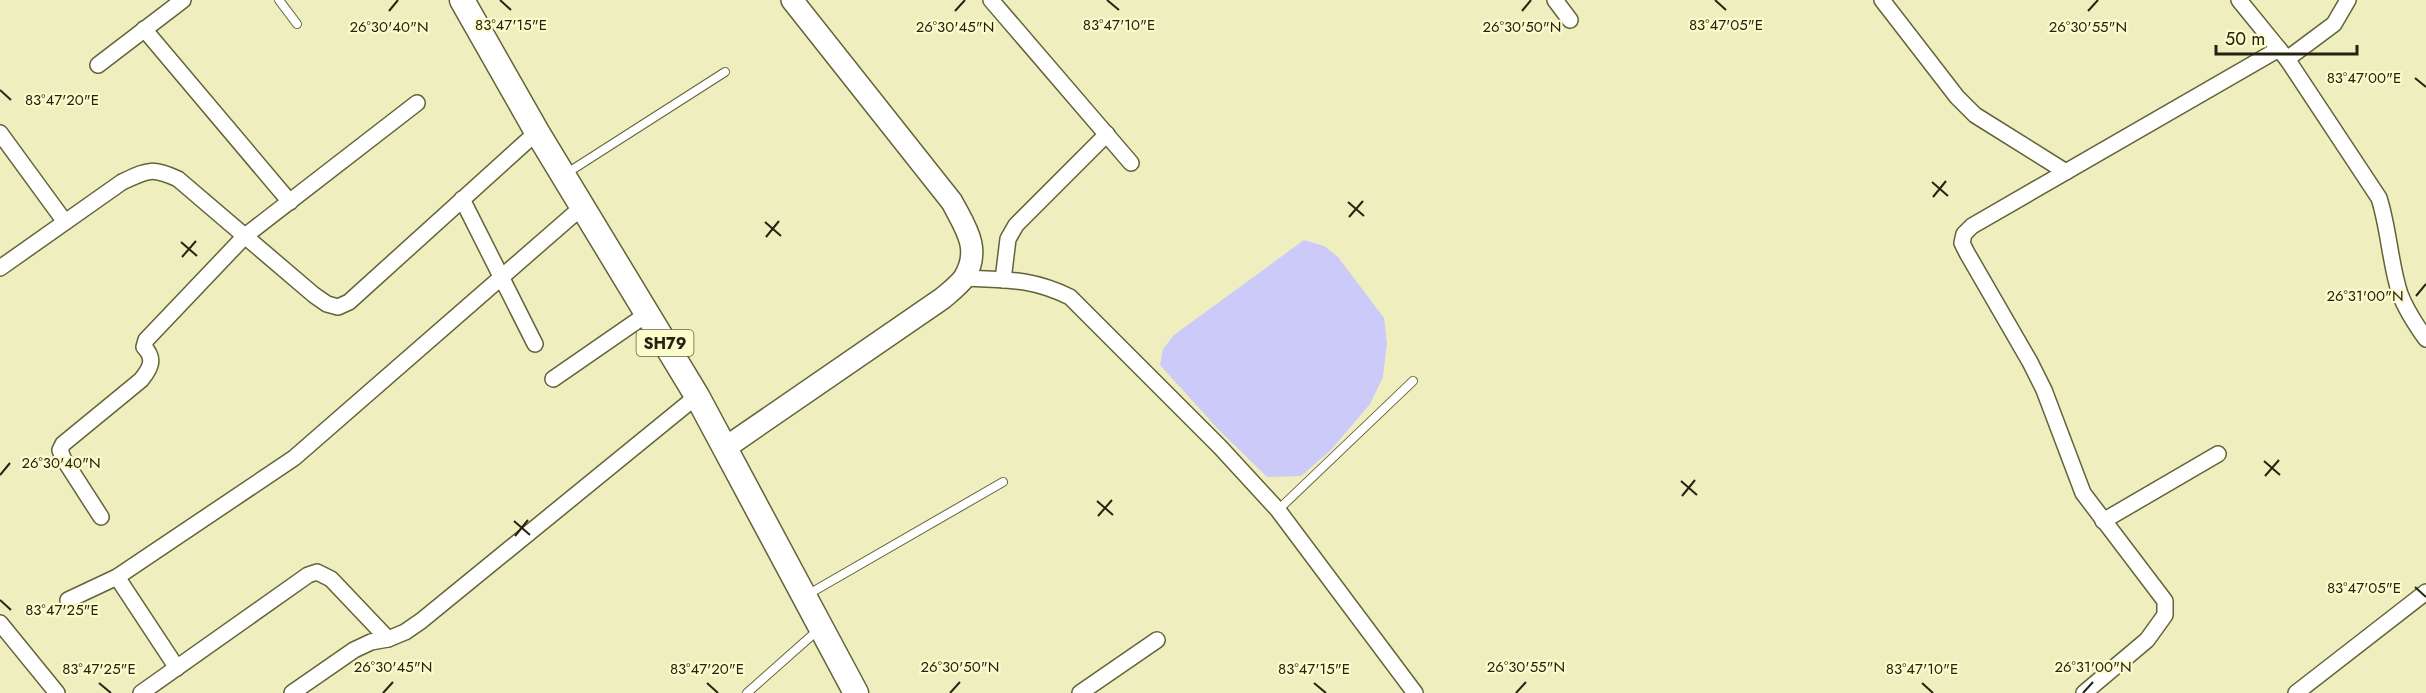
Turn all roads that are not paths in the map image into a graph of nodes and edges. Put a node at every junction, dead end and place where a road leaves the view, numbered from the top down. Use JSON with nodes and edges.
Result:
{"nodes":[{"id":1,"x":183,"y":0,"type":"edge"},
{"id":2,"x":279,"y":0,"type":"edge"},
{"id":3,"x":462,"y":0,"type":"edge"},
{"id":4,"x":792,"y":0,"type":"edge"},
{"id":5,"x":991,"y":0,"type":"edge"},
{"id":6,"x":1555,"y":0,"type":"edge"},
{"id":7,"x":1882,"y":0,"type":"edge"},
{"id":8,"x":2239,"y":0,"type":"edge"},
{"id":9,"x":2348,"y":0,"type":"edge"},
{"id":10,"x":1570,"y":20,"type":"dead end"},
{"id":11,"x":297,"y":24,"type":"dead end"},
{"id":12,"x":144,"y":29,"type":"junction"},
{"id":13,"x":2283,"y":54,"type":"junction"},
{"id":14,"x":98,"y":65,"type":"dead end"},
{"id":15,"x":725,"y":72,"type":"dead end"},
{"id":16,"x":417,"y":103,"type":"dead end"},
{"id":17,"x":537,"y":132,"type":"junction"},
{"id":18,"x":0,"y":133,"type":"edge"},
{"id":19,"x":1107,"y":135,"type":"junction"},
{"id":20,"x":1131,"y":163,"type":"dead end"},
{"id":21,"x":2066,"y":172,"type":"junction"},
{"id":22,"x":563,"y":175,"type":"junction"},
{"id":23,"x":462,"y":199,"type":"junction"},
{"id":24,"x":290,"y":202,"type":"junction"},
{"id":25,"x":582,"y":207,"type":"junction"},
{"id":26,"x":65,"y":222,"type":"junction"},
{"id":27,"x":245,"y":236,"type":"junction"},
{"id":28,"x":0,"y":268,"type":"edge"},
{"id":29,"x":502,"y":278,"type":"junction"},
{"id":30,"x":964,"y":278,"type":"junction"},
{"id":31,"x":1003,"y":280,"type":"junction"},
{"id":32,"x":647,"y":314,"type":"junction"},
{"id":33,"x":2426,"y":339,"type":"edge"},
{"id":34,"x":535,"y":344,"type":"dead end"},
{"id":35,"x":553,"y":379,"type":"dead end"},
{"id":36,"x":1413,"y":381,"type":"dead end"},
{"id":37,"x":698,"y":396,"type":"junction"},
{"id":38,"x":725,"y":448,"type":"junction"},
{"id":39,"x":2218,"y":454,"type":"dead end"},
{"id":40,"x":1003,"y":482,"type":"dead end"},
{"id":41,"x":1278,"y":510,"type":"junction"},
{"id":42,"x":101,"y":517,"type":"dead end"},
{"id":43,"x":2103,"y":521,"type":"junction"},
{"id":44,"x":117,"y":577,"type":"junction"},
{"id":45,"x":2426,"y":592,"type":"edge"},
{"id":46,"x":805,"y":596,"type":"junction"},
{"id":47,"x":68,"y":600,"type":"dead end"},
{"id":48,"x":0,"y":623,"type":"edge"},
{"id":49,"x":822,"y":627,"type":"junction"},
{"id":50,"x":388,"y":639,"type":"junction"},
{"id":51,"x":1157,"y":640,"type":"dead end"},
{"id":52,"x":177,"y":668,"type":"junction"},
{"id":53,"x":57,"y":693,"type":"edge"},
{"id":54,"x":141,"y":693,"type":"edge"},
{"id":55,"x":292,"y":693,"type":"edge"},
{"id":56,"x":747,"y":693,"type":"edge"},
{"id":57,"x":856,"y":693,"type":"edge"},
{"id":58,"x":1080,"y":693,"type":"edge"},
{"id":59,"x":1415,"y":693,"type":"edge"},
{"id":60,"x":2084,"y":693,"type":"edge"},
{"id":61,"x":2296,"y":693,"type":"edge"}],
"edges":[{"from":1,"to":12,"type":"street"},
{"from":2,"to":11,"type":"lane"},
{"from":3,"to":17,"type":"main road","number":"SH79"},
{"from":4,"to":30,"type":"main road"},
{"from":5,"to":19,"type":"street"},
{"from":6,"to":10,"type":"street"},
{"from":7,"to":21,"type":"street"},
{"from":8,"to":13,"type":"street"},
{"from":9,"to":13,"type":"street"},
{"from":12,"to":14,"type":"street"},
{"from":12,"to":24,"type":"street"},
{"from":13,"to":21,"type":"street"},
{"from":13,"to":33,"type":"street"},
{"from":15,"to":22,"type":"lane"},
{"from":16,"to":24,"type":"street"},
{"from":17,"to":22,"type":"main road","number":"SH79"},
{"from":17,"to":23,"type":"street"},
{"from":18,"to":26,"type":"street"},
{"from":19,"to":20,"type":"street"},
{"from":19,"to":31,"type":"street"},
{"from":21,"to":43,"type":"street"},
{"from":22,"to":25,"type":"main road","number":"SH79"},
{"from":23,"to":27,"type":"street"},
{"from":23,"to":29,"type":"street"},
{"from":24,"to":27,"type":"street"},
{"from":25,"to":29,"type":"street"},
{"from":25,"to":32,"type":"main road","number":"SH79"},
{"from":26,"to":27,"type":"street"},
{"from":26,"to":28,"type":"street"},
{"from":27,"to":42,"type":"street"},
{"from":29,"to":34,"type":"street"},
{"from":29,"to":44,"type":"street"},
{"from":30,"to":31,"type":"street"},
{"from":30,"to":38,"type":"main road"},
{"from":31,"to":41,"type":"street"},
{"from":32,"to":35,"type":"street"},
{"from":32,"to":37,"type":"main road","number":"SH79"},
{"from":36,"to":41,"type":"lane"},
{"from":37,"to":38,"type":"main road","number":"SH79"},
{"from":37,"to":50,"type":"street"},
{"from":38,"to":46,"type":"main road","number":"SH79"},
{"from":39,"to":43,"type":"street"},
{"from":40,"to":46,"type":"lane"},
{"from":41,"to":59,"type":"street"},
{"from":43,"to":60,"type":"street"},
{"from":44,"to":47,"type":"street"},
{"from":44,"to":52,"type":"street"},
{"from":45,"to":61,"type":"street"},
{"from":46,"to":49,"type":"main road","number":"SH79"},
{"from":48,"to":53,"type":"street"},
{"from":49,"to":56,"type":"lane"},
{"from":49,"to":57,"type":"main road","number":"SH79"},
{"from":50,"to":52,"type":"street"},
{"from":50,"to":55,"type":"street"},
{"from":51,"to":58,"type":"street"},
{"from":52,"to":54,"type":"street"}]}
